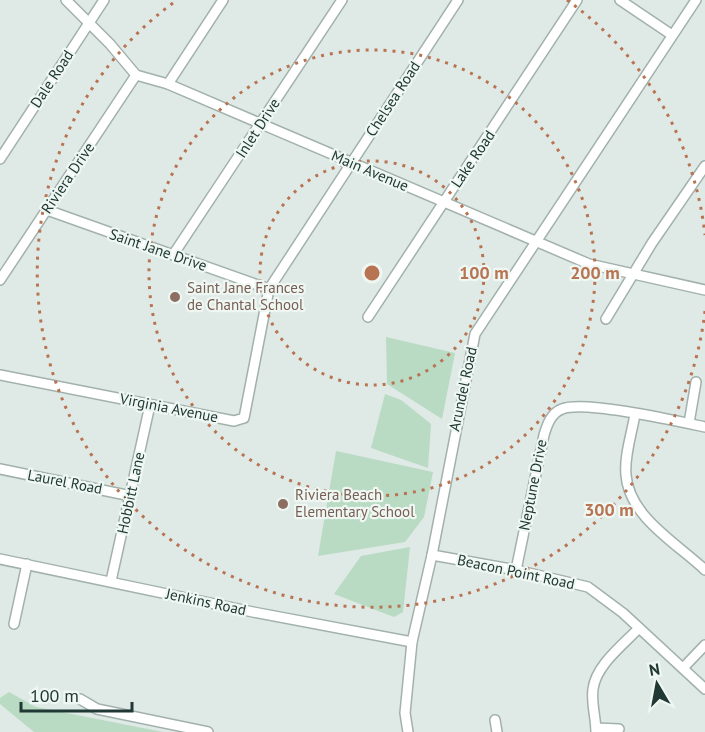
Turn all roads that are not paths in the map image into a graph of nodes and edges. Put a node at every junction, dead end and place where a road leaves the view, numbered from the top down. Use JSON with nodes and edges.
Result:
{"nodes":[{"id":1,"x":66,"y":0,"type":"edge"},
{"id":2,"x":105,"y":0,"type":"edge"},
{"id":3,"x":223,"y":0,"type":"edge"},
{"id":4,"x":342,"y":0,"type":"edge"},
{"id":5,"x":458,"y":0,"type":"edge"},
{"id":6,"x":577,"y":0,"type":"edge"},
{"id":7,"x":620,"y":0,"type":"edge"},
{"id":8,"x":696,"y":0,"type":"edge"},
{"id":9,"x":89,"y":23,"type":"junction"},
{"id":10,"x":672,"y":35,"type":"junction"},
{"id":11,"x":136,"y":75,"type":"junction"},
{"id":12,"x":168,"y":84,"type":"junction"},
{"id":13,"x":259,"y":124,"type":"junction"},
{"id":14,"x":0,"y":159,"type":"edge"},
{"id":15,"x":351,"y":164,"type":"junction"},
{"id":16,"x":705,"y":166,"type":"edge"},
{"id":17,"x":444,"y":202,"type":"junction"},
{"id":18,"x":47,"y":210,"type":"junction"},
{"id":19,"x":536,"y":241,"type":"junction"},
{"id":20,"x":173,"y":255,"type":"junction"},
{"id":21,"x":633,"y":275,"type":"junction"},
{"id":22,"x":0,"y":280,"type":"edge"},
{"id":23,"x":269,"y":289,"type":"junction"},
{"id":24,"x":705,"y":290,"type":"edge"},
{"id":25,"x":368,"y":317,"type":"dead end"},
{"id":26,"x":606,"y":319,"type":"dead end"},
{"id":27,"x":0,"y":375,"type":"edge"},
{"id":28,"x":696,"y":382,"type":"dead end"},
{"id":29,"x":150,"y":405,"type":"junction"},
{"id":30,"x":635,"y":414,"type":"junction"},
{"id":31,"x":689,"y":423,"type":"junction"},
{"id":32,"x":705,"y":427,"type":"edge"},
{"id":33,"x":0,"y":469,"type":"edge"},
{"id":34,"x":131,"y":496,"type":"junction"},
{"id":35,"x":432,"y":555,"type":"junction"},
{"id":36,"x":0,"y":559,"type":"edge"},
{"id":37,"x":27,"y":564,"type":"junction"},
{"id":38,"x":703,"y":564,"type":"edge"},
{"id":39,"x":516,"y":570,"type":"junction"},
{"id":40,"x":111,"y":581,"type":"junction"},
{"id":41,"x":14,"y":624,"type":"dead end"},
{"id":42,"x":639,"y":628,"type":"junction"},
{"id":43,"x":412,"y":642,"type":"junction"},
{"id":44,"x":705,"y":645,"type":"edge"},
{"id":45,"x":683,"y":668,"type":"junction"},
{"id":46,"x":705,"y":689,"type":"edge"},
{"id":47,"x":80,"y":699,"type":"dead end"},
{"id":48,"x":495,"y":720,"type":"dead end"},
{"id":49,"x":619,"y":729,"type":"dead end"},
{"id":50,"x":596,"y":730,"type":"edge"},
{"id":51,"x":208,"y":732,"type":"edge"},
{"id":52,"x":408,"y":732,"type":"edge"},
{"id":53,"x":497,"y":732,"type":"edge"}],
"edges":[{"from":1,"to":9,"type":"street"},
{"from":2,"to":9,"type":"street","name":"Dale Road"},
{"from":3,"to":12,"type":"street"},
{"from":4,"to":13,"type":"street","name":"Inlet Drive"},
{"from":5,"to":15,"type":"street","name":"Chelsea Road"},
{"from":6,"to":17,"type":"street","name":"Lake Road"},
{"from":7,"to":10,"type":"street"},
{"from":8,"to":10,"type":"street","name":"Arundel Road"},
{"from":9,"to":11,"type":"street"},
{"from":9,"to":14,"type":"street","name":"Dale Road"},
{"from":10,"to":19,"type":"street","name":"Arundel Road"},
{"from":11,"to":12,"type":"street","name":"Main Avenue"},
{"from":11,"to":18,"type":"street","name":"Riviera Drive"},
{"from":12,"to":13,"type":"street","name":"Main Avenue"},
{"from":13,"to":15,"type":"street","name":"Main Avenue"},
{"from":13,"to":20,"type":"street","name":"Inlet Drive"},
{"from":15,"to":17,"type":"street","name":"Main Avenue"},
{"from":15,"to":23,"type":"street","name":"Chelsea Road"},
{"from":16,"to":21,"type":"street"},
{"from":17,"to":19,"type":"street","name":"Main Avenue"},
{"from":17,"to":25,"type":"street","name":"Lake Road"},
{"from":18,"to":20,"type":"street","name":"Saint Jane Drive"},
{"from":18,"to":22,"type":"street","name":"Riviera Drive"},
{"from":19,"to":21,"type":"street","name":"Main Avenue"},
{"from":19,"to":35,"type":"street","name":"Arundel Road"},
{"from":20,"to":23,"type":"street","name":"Saint Jane Drive"},
{"from":21,"to":24,"type":"street","name":"Main Avenue"},
{"from":21,"to":26,"type":"street"},
{"from":23,"to":29,"type":"street","name":"Virginia Avenue"},
{"from":27,"to":29,"type":"street","name":"Virginia Avenue"},
{"from":28,"to":31,"type":"street"},
{"from":29,"to":34,"type":"street","name":"Hobbitt Lane"},
{"from":30,"to":31,"type":"street","name":"Neptune Drive"},
{"from":30,"to":38,"type":"street"},
{"from":30,"to":39,"type":"street","name":"Neptune Drive"},
{"from":31,"to":32,"type":"street","name":"Neptune Drive"},
{"from":33,"to":34,"type":"street","name":"Laurel Road"},
{"from":34,"to":40,"type":"street","name":"Hobbitt Lane"},
{"from":35,"to":39,"type":"street","name":"Beacon Point Road"},
{"from":35,"to":43,"type":"street","name":"Arundel Road"},
{"from":36,"to":37,"type":"street","name":"Jenkins Road"},
{"from":37,"to":40,"type":"street","name":"Jenkins Road"},
{"from":37,"to":41,"type":"street"},
{"from":39,"to":42,"type":"street","name":"Beacon Point Road"},
{"from":40,"to":43,"type":"street","name":"Jenkins Road"},
{"from":42,"to":45,"type":"street","name":"Beacon Point Road"},
{"from":42,"to":50,"type":"street"},
{"from":43,"to":52,"type":"street","name":"Arundel Road"},
{"from":44,"to":45,"type":"street"},
{"from":45,"to":46,"type":"street","name":"Beacon Point Road"},
{"from":47,"to":51,"type":"street"},
{"from":48,"to":53,"type":"street"},
{"from":49,"to":50,"type":"street"}]}
